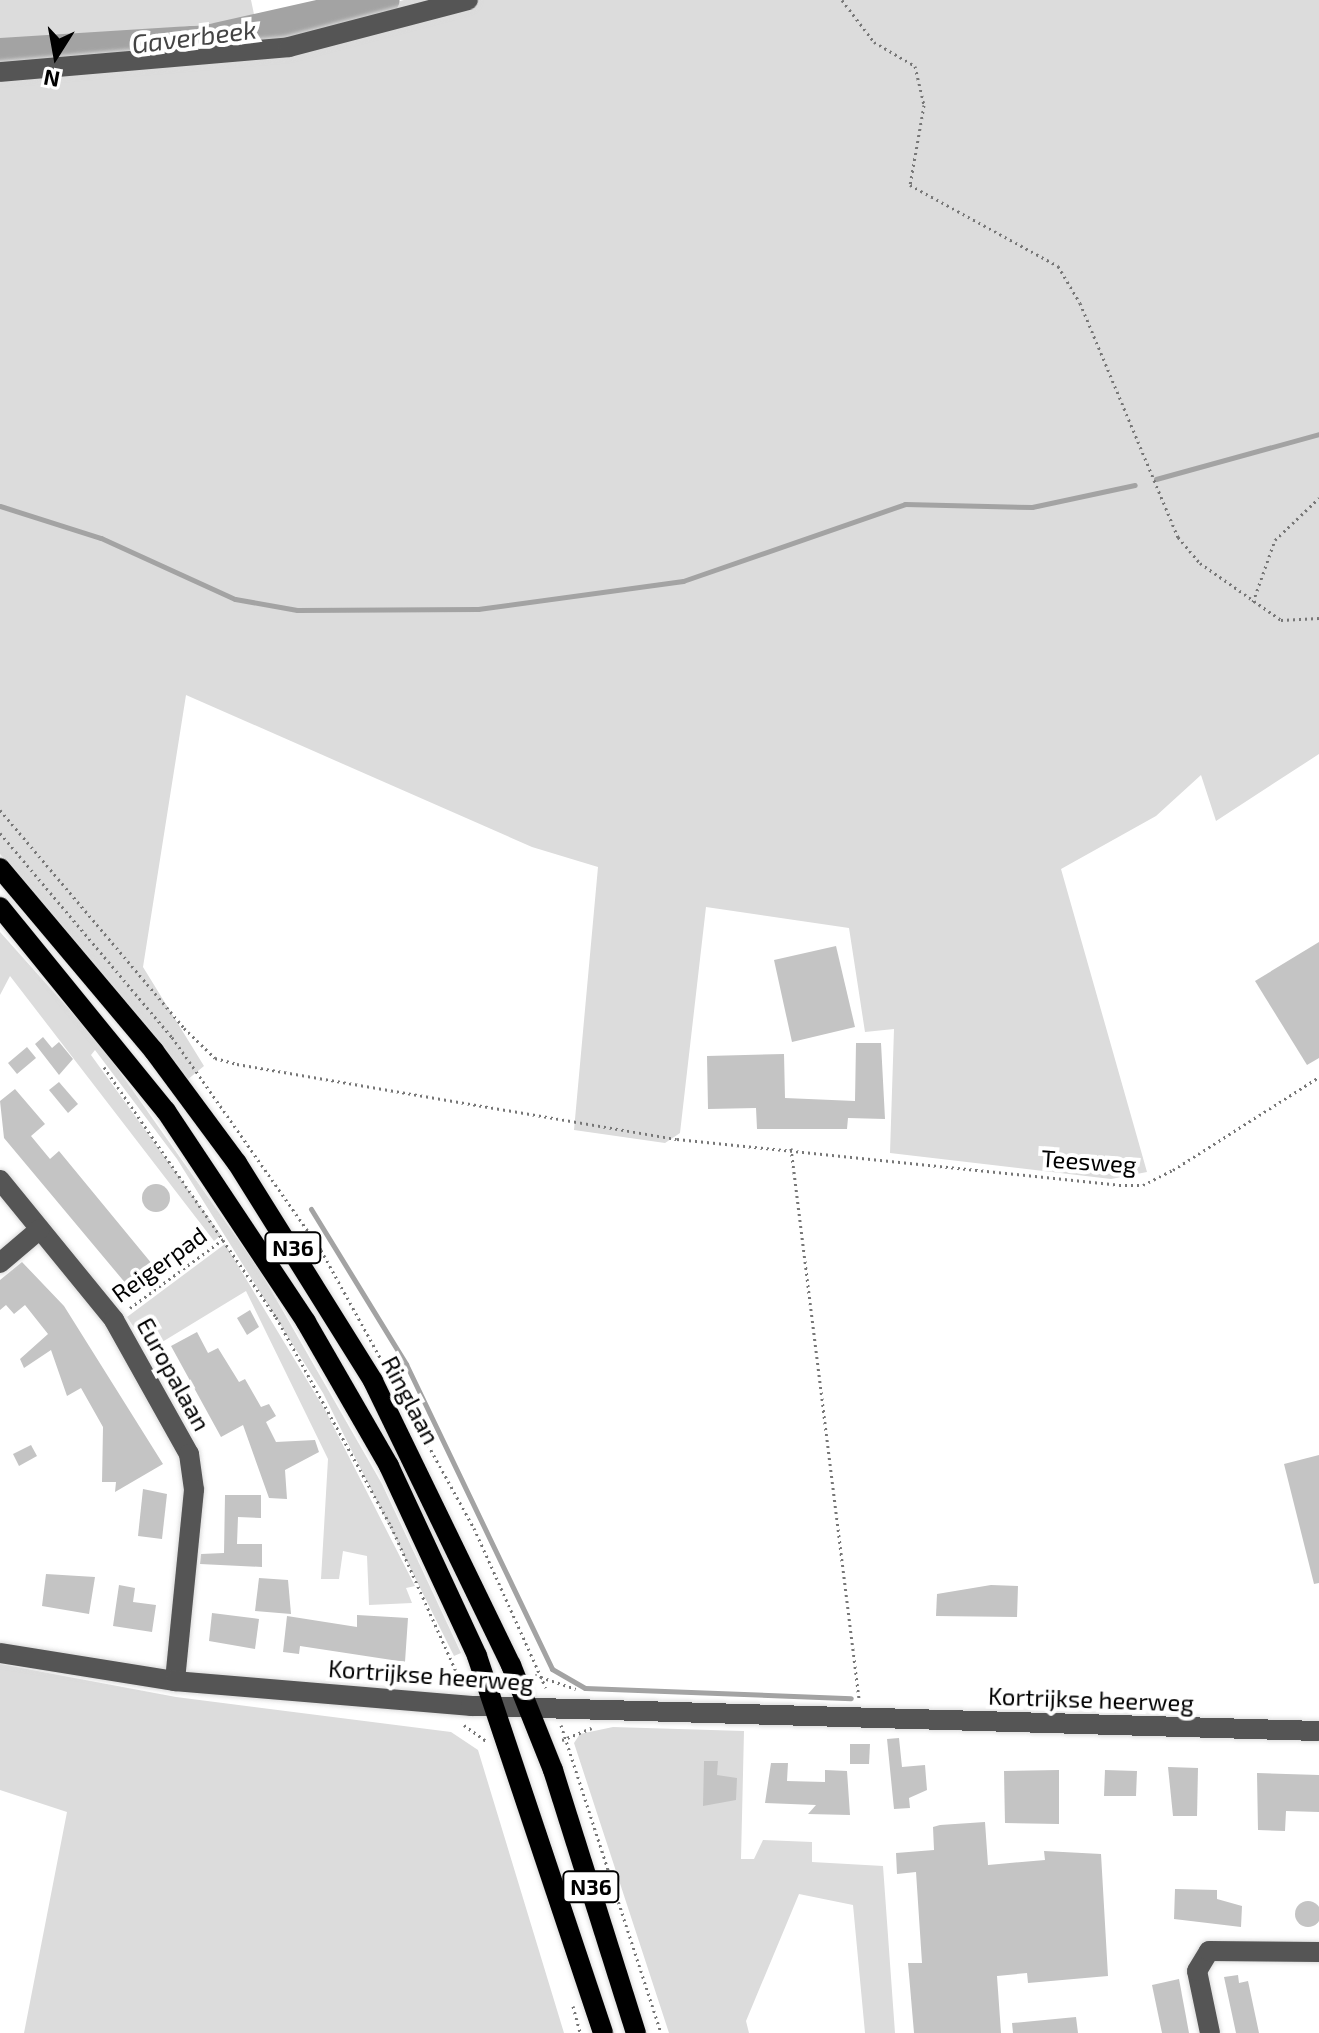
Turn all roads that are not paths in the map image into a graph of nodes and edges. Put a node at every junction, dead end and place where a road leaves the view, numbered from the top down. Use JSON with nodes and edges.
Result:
{"nodes":[{"id":1,"x":468,"y":0,"type":"edge"},
{"id":2,"x":0,"y":72,"type":"edge"},
{"id":3,"x":0,"y":868,"type":"edge"},
{"id":4,"x":0,"y":907,"type":"edge"},
{"id":5,"x":0,"y":1180,"type":"edge"},
{"id":6,"x":40,"y":1229,"type":"junction"},
{"id":7,"x":0,"y":1263,"type":"edge"},
{"id":8,"x":0,"y":1653,"type":"edge"},
{"id":9,"x":175,"y":1681,"type":"junction"},
{"id":10,"x":496,"y":1707,"type":"junction"},
{"id":11,"x":529,"y":1709,"type":"junction"},
{"id":12,"x":1319,"y":1731,"type":"edge"},
{"id":13,"x":1319,"y":1952,"type":"edge"},
{"id":14,"x":603,"y":2033,"type":"edge"},
{"id":15,"x":636,"y":2033,"type":"edge"},
{"id":16,"x":1210,"y":2033,"type":"edge"}],
"edges":[{"from":1,"to":2,"type":"street"},
{"from":3,"to":11,"type":"main road","name":"Ringlaan","number":"N36"},
{"from":4,"to":10,"type":"main road","number":"N36"},
{"from":5,"to":6,"type":"street","name":"Europalaan"},
{"from":6,"to":7,"type":"street"},
{"from":6,"to":9,"type":"street","name":"Europalaan"},
{"from":8,"to":9,"type":"street","name":"Kortrijkse heerweg"},
{"from":9,"to":10,"type":"street","name":"Kortrijkse heerweg"},
{"from":10,"to":11,"type":"street","name":"Kortrijkse heerweg"},
{"from":10,"to":14,"type":"main road","number":"N36"},
{"from":11,"to":12,"type":"street","name":"Kortrijkse heerweg"},
{"from":11,"to":15,"type":"main road","name":"Ringlaan","number":"N36"},
{"from":13,"to":16,"type":"street"}]}
